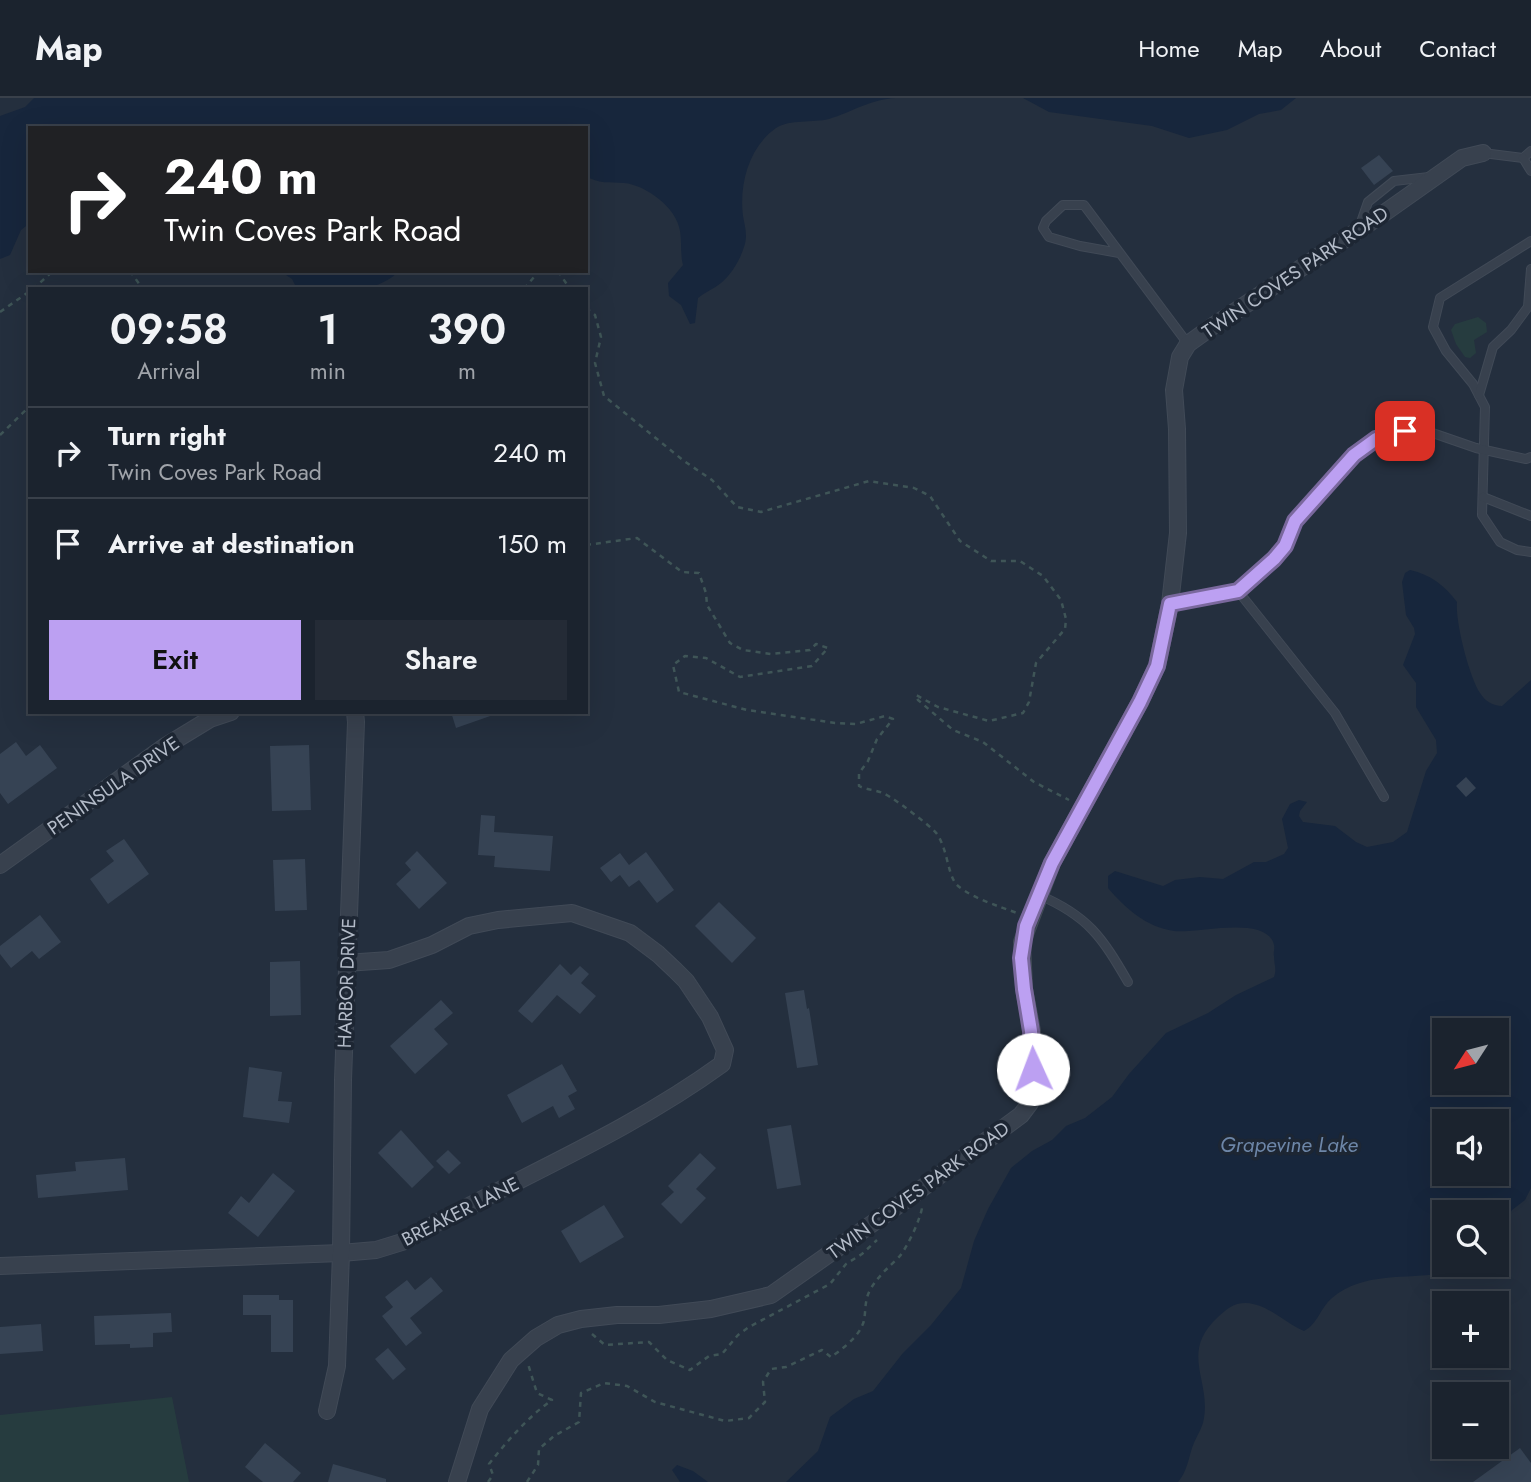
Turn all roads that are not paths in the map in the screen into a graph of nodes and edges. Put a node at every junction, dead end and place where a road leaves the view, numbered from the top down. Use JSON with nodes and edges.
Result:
{"nodes":[{"id":1,"x":1531,"y":151,"type":"edge"},
{"id":2,"x":1483,"y":153,"type":"joint"},
{"id":3,"x":1523,"y":158,"type":"junction"},
{"id":4,"x":1531,"y":171,"type":"edge"},
{"id":5,"x":1531,"y":241,"type":"edge"},
{"id":6,"x":1119,"y":253,"type":"junction"},
{"id":7,"x":1531,"y":269,"type":"edge"},
{"id":8,"x":1188,"y":344,"type":"junction"},
{"id":9,"x":1479,"y":395,"type":"junction"},
{"id":10,"x":1480,"y":449,"type":"junction"},
{"id":11,"x":1531,"y":457,"type":"edge"},
{"id":12,"x":1483,"y":497,"type":"junction"},
{"id":13,"x":1531,"y":516,"type":"edge"},
{"id":14,"x":1531,"y":552,"type":"edge"},
{"id":15,"x":1238,"y":591,"type":"junction"},
{"id":16,"x":1170,"y":604,"type":"junction"},
{"id":17,"x":225,"y":714,"type":"edge"},
{"id":18,"x":355,"y":714,"type":"edge"},
{"id":19,"x":1384,"y":797,"type":"dead end"},
{"id":20,"x":0,"y":865,"type":"edge"},
{"id":21,"x":1039,"y":895,"type":"junction"},
{"id":22,"x":346,"y":962,"type":"junction"},
{"id":23,"x":1128,"y":982,"type":"dead end"},
{"id":24,"x":341,"y":1253,"type":"junction"},
{"id":25,"x":0,"y":1266,"type":"edge"},
{"id":26,"x":327,"y":1411,"type":"dead end"},
{"id":27,"x":457,"y":1482,"type":"edge"}],
"edges":[{"from":1,"to":3,"type":"lane"},
{"from":2,"to":3,"type":"lane"},
{"from":2,"to":8,"type":"street","name":"TWIN COVES PARK ROAD"},
{"from":3,"to":4,"type":"lane"},
{"from":5,"to":9,"type":"lane"},
{"from":6,"to":6,"type":"lane"},
{"from":6,"to":8,"type":"lane"},
{"from":7,"to":9,"type":"lane"},
{"from":8,"to":16,"type":"street","name":"TWIN COVES PARK ROAD"},
{"from":9,"to":10,"type":"lane"},
{"from":10,"to":11,"type":"lane"},
{"from":10,"to":12,"type":"lane"},
{"from":10,"to":15,"type":"lane"},
{"from":12,"to":13,"type":"lane"},
{"from":12,"to":14,"type":"lane"},
{"from":15,"to":16,"type":"lane"},
{"from":15,"to":19,"type":"lane"},
{"from":16,"to":21,"type":"street","name":"TWIN COVES PARK ROAD"},
{"from":17,"to":20,"type":"street","name":"PENINSULA DRIVE"},
{"from":18,"to":22,"type":"street","name":"HARBOR DRIVE"},
{"from":21,"to":23,"type":"lane"},
{"from":21,"to":27,"type":"street","name":"TWIN COVES PARK ROAD"},
{"from":22,"to":24,"type":"street","name":"HARBOR DRIVE"},
{"from":22,"to":24,"type":"street","name":"BREAKER LANE"},
{"from":24,"to":25,"type":"street","name":"BREAKER LANE"},
{"from":24,"to":26,"type":"street","name":"HARBOR DRIVE"}]}
